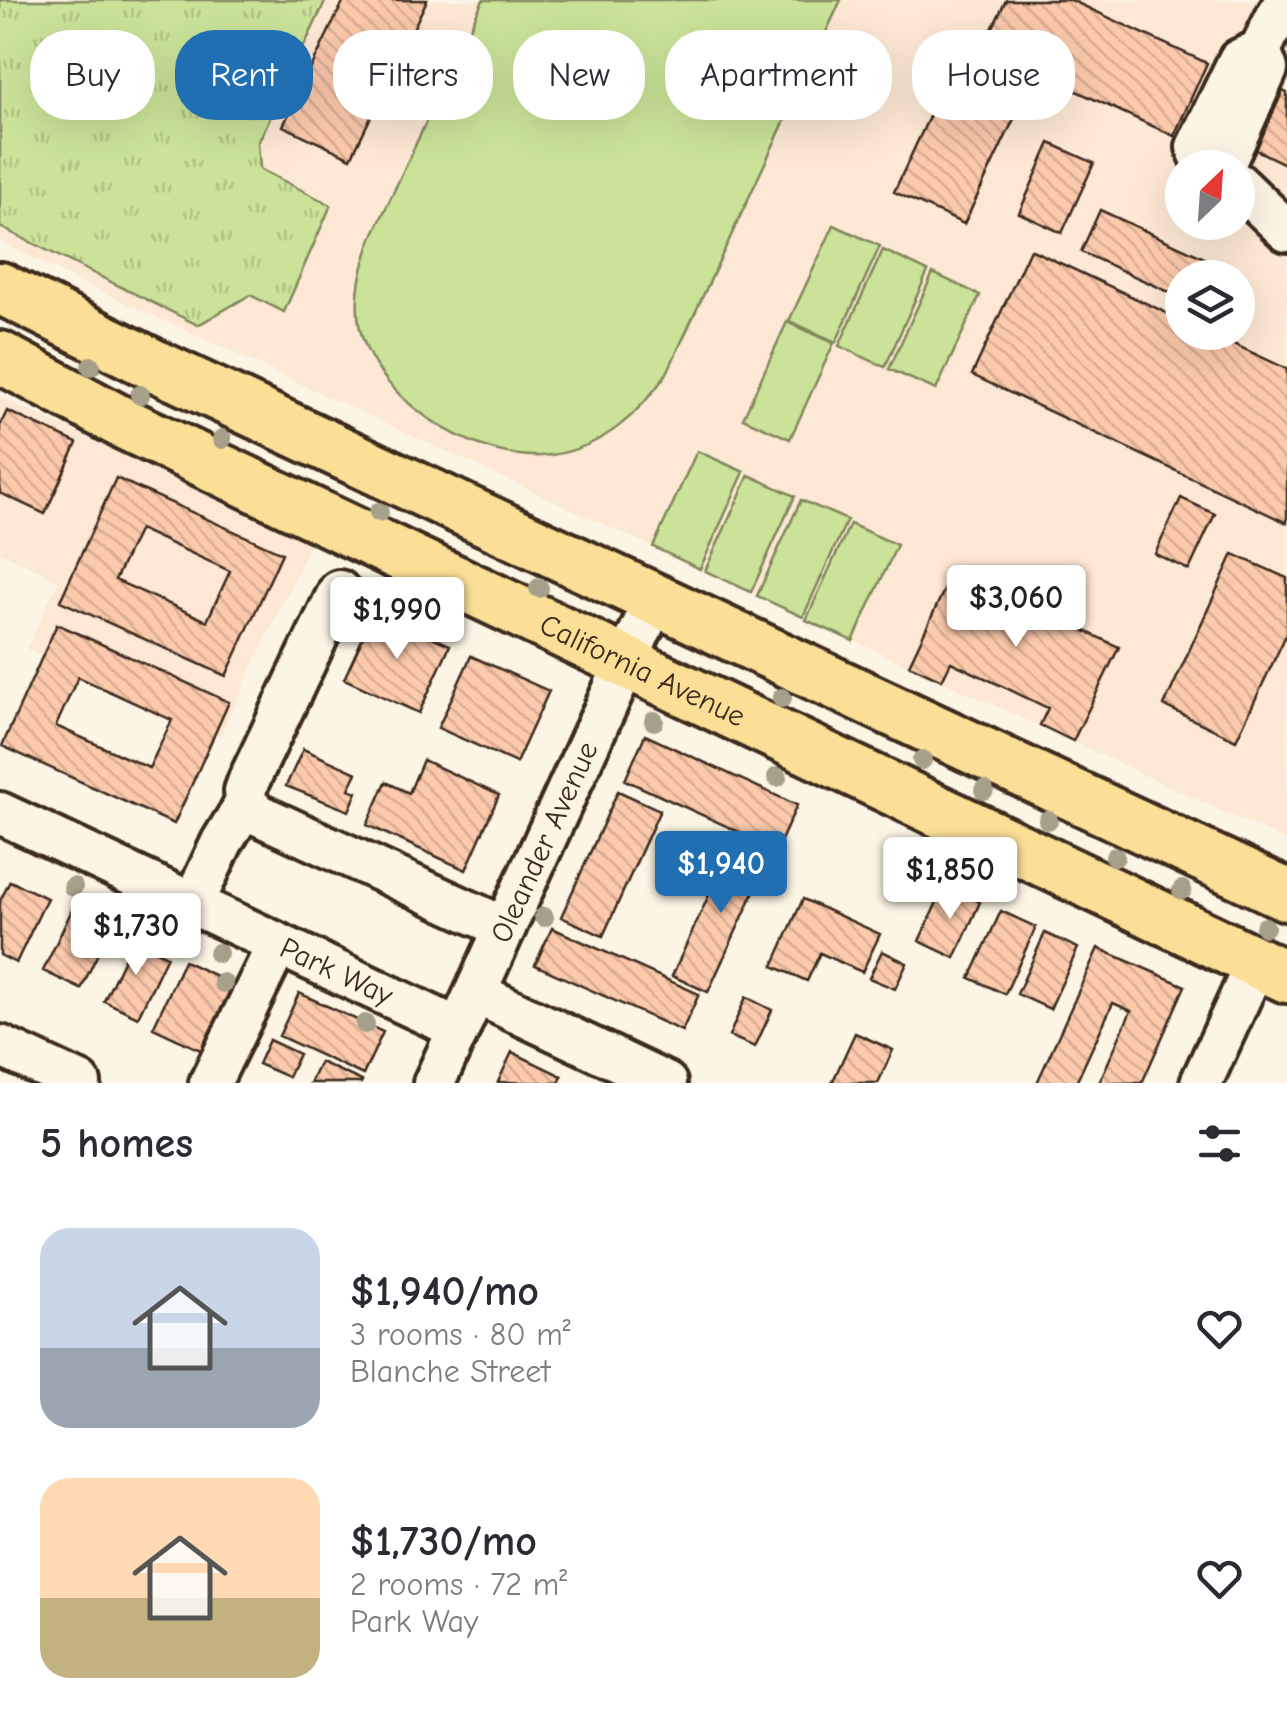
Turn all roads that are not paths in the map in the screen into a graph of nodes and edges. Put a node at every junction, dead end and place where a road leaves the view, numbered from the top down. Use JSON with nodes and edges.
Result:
{"nodes":[{"id":1,"x":1285,"y":0,"type":"edge"},
{"id":2,"x":1260,"y":50,"type":"dead end"},
{"id":3,"x":1255,"y":200,"type":"edge"},
{"id":4,"x":1287,"y":231,"type":"edge"},
{"id":5,"x":0,"y":288,"type":"edge"},
{"id":6,"x":0,"y":357,"type":"edge"},
{"id":7,"x":339,"y":591,"type":"dead end"},
{"id":8,"x":654,"y":599,"type":"junction"},
{"id":9,"x":624,"y":664,"type":"junction"},
{"id":10,"x":246,"y":803,"type":"junction"},
{"id":11,"x":0,"y":813,"type":"edge"},
{"id":12,"x":1283,"y":884,"type":"edge"},
{"id":13,"x":192,"y":904,"type":"junction"},
{"id":14,"x":505,"y":928,"type":"junction"},
{"id":15,"x":278,"y":944,"type":"junction"},
{"id":16,"x":1272,"y":970,"type":"edge"},
{"id":17,"x":468,"y":1011,"type":"junction"},
{"id":18,"x":0,"y":1046,"type":"edge"},
{"id":19,"x":80,"y":1083,"type":"edge"},
{"id":20,"x":210,"y":1083,"type":"edge"},
{"id":21,"x":434,"y":1083,"type":"edge"},
{"id":22,"x":666,"y":1083,"type":"edge"},
{"id":23,"x":1201,"y":1083,"type":"edge"}],
"edges":[{"from":1,"to":2,"type":"street"},
{"from":3,"to":4,"type":"street"},
{"from":5,"to":8,"type":"main road"},
{"from":6,"to":9,"type":"main road","name":"California Avenue"},
{"from":7,"to":10,"type":"street"},
{"from":8,"to":9,"type":"street","name":"Oleander Avenue"},
{"from":8,"to":12,"type":"main road"},
{"from":9,"to":14,"type":"street","name":"Oleander Avenue"},
{"from":9,"to":16,"type":"main road","name":"California Avenue"},
{"from":10,"to":13,"type":"street"},
{"from":10,"to":14,"type":"street"},
{"from":11,"to":13,"type":"street","name":"Park Way"},
{"from":13,"to":15,"type":"street","name":"Park Way"},
{"from":14,"to":17,"type":"street","name":"Oleander Avenue"},
{"from":15,"to":17,"type":"street","name":"Park Way"},
{"from":15,"to":20,"type":"street"},
{"from":16,"to":23,"type":"street"},
{"from":17,"to":21,"type":"street","name":"Oleander Avenue"},
{"from":17,"to":22,"type":"street","name":"Park Way"},
{"from":18,"to":19,"type":"street"}]}
